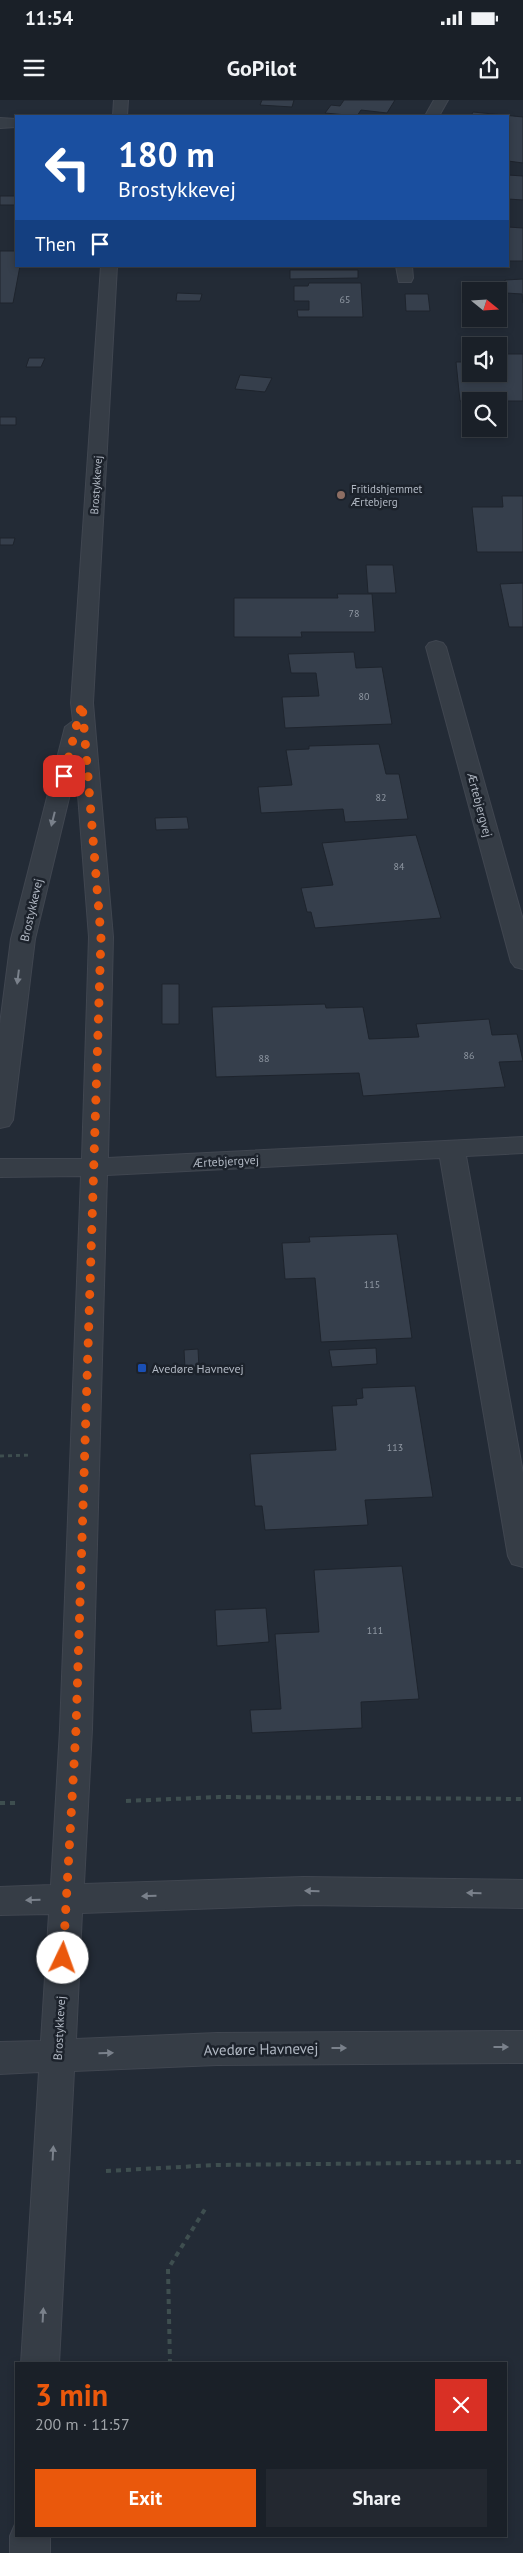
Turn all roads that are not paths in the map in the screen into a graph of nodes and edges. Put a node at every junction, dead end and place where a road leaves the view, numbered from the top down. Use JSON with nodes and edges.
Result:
{"nodes":[{"id":1,"x":122,"y":100,"type":"edge"},
{"id":2,"x":441,"y":100,"type":"edge"},
{"id":3,"x":120,"y":115,"type":"edge"},
{"id":4,"x":433,"y":115,"type":"edge"},
{"id":5,"x":0,"y":123,"type":"edge"},
{"id":6,"x":15,"y":123,"type":"edge"},
{"id":7,"x":109,"y":267,"type":"edge"},
{"id":8,"x":436,"y":648,"type":"dead end"},
{"id":9,"x":82,"y":703,"type":"junction"},
{"id":10,"x":523,"y":962,"type":"edge"},
{"id":11,"x":0,"y":1120,"type":"edge"},
{"id":12,"x":523,"y":1145,"type":"edge"},
{"id":13,"x":452,"y":1150,"type":"junction"},
{"id":14,"x":94,"y":1167,"type":"junction"},
{"id":15,"x":0,"y":1168,"type":"edge"},
{"id":16,"x":523,"y":1556,"type":"edge"},
{"id":17,"x":523,"y":1894,"type":"edge"},
{"id":18,"x":66,"y":1899,"type":"junction"},
{"id":19,"x":0,"y":1901,"type":"edge"},
{"id":20,"x":523,"y":2047,"type":"edge"},
{"id":21,"x":58,"y":2055,"type":"junction"},
{"id":22,"x":0,"y":2058,"type":"edge"},
{"id":23,"x":40,"y":2362,"type":"edge"},
{"id":24,"x":30,"y":2537,"type":"edge"},
{"id":25,"x":30,"y":2553,"type":"edge"}],
"edges":[{"from":1,"to":3,"type":"street"},
{"from":2,"to":4,"type":"street"},
{"from":5,"to":6,"type":"street"},
{"from":7,"to":9,"type":"street","name":"Brostykkevej"},
{"from":8,"to":10,"type":"street","name":"Ærtebjergvej"},
{"from":9,"to":11,"type":"street","name":"Brostykkevej","one_way":true},
{"from":9,"to":14,"type":"street","name":"Brostykkevej"},
{"from":12,"to":13,"type":"street","name":"Ærtebjergvej"},
{"from":13,"to":14,"type":"street","name":"Ærtebjergvej"},
{"from":13,"to":16,"type":"street"},
{"from":14,"to":15,"type":"street","name":"Ærtebjergvej"},
{"from":14,"to":18,"type":"street","name":"Brostykkevej"},
{"from":17,"to":18,"type":"street","one_way":true},
{"from":18,"to":19,"type":"street","one_way":true},
{"from":18,"to":21,"type":"street","name":"Brostykkevej"},
{"from":21,"to":20,"type":"street","name":"Avedøre Havnevej","one_way":true},
{"from":21,"to":22,"type":"street","name":"Avedøre Havnevej"},
{"from":23,"to":21,"type":"street","name":"Brostykkevej","one_way":true},
{"from":24,"to":25,"type":"street"}]}
